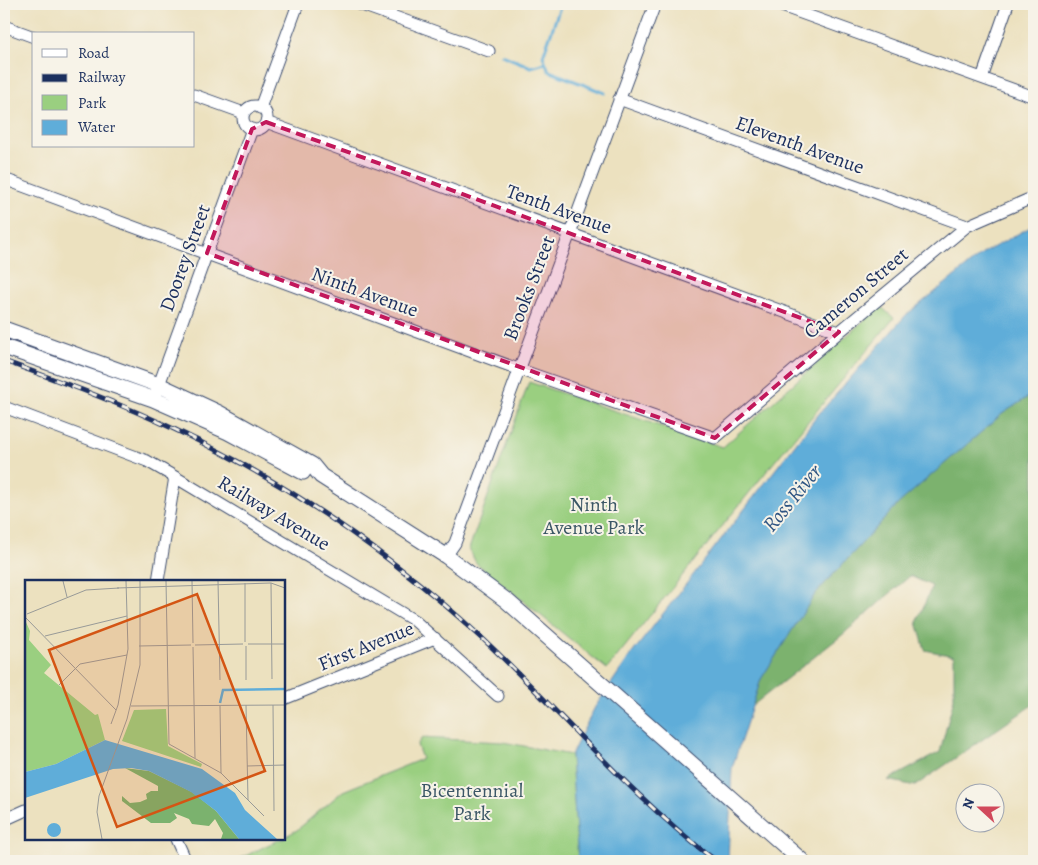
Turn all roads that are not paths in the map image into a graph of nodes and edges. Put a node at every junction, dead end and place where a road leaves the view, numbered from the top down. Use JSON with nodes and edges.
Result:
{"nodes":[{"id":1,"x":298,"y":4,"type":"edge"},
{"id":2,"x":359,"y":4,"type":"edge"},
{"id":3,"x":655,"y":4,"type":"edge"},
{"id":4,"x":776,"y":4,"type":"edge"},
{"id":5,"x":1008,"y":4,"type":"edge"},
{"id":6,"x":4,"y":26,"type":"edge"},
{"id":7,"x":32,"y":36,"type":"edge"},
{"id":8,"x":489,"y":51,"type":"dead end"},
{"id":9,"x":982,"y":78,"type":"junction"},
{"id":10,"x":195,"y":95,"type":"edge"},
{"id":11,"x":1034,"y":97,"type":"edge"},
{"id":12,"x":619,"y":99,"type":"junction"},
{"id":13,"x":260,"y":108,"type":"junction"},
{"id":14,"x":244,"y":113,"type":"junction"},
{"id":15,"x":266,"y":122,"type":"junction"},
{"id":16,"x":252,"y":130,"type":"junction"},
{"id":17,"x":4,"y":179,"type":"edge"},
{"id":18,"x":1034,"y":197,"type":"edge"},
{"id":19,"x":967,"y":226,"type":"junction"},
{"id":20,"x":570,"y":234,"type":"junction"},
{"id":21,"x":207,"y":253,"type":"junction"},
{"id":22,"x":4,"y":329,"type":"edge"},
{"id":23,"x":839,"y":332,"type":"junction"},
{"id":24,"x":4,"y":346,"type":"edge"},
{"id":25,"x":518,"y":369,"type":"junction"},
{"id":26,"x":159,"y":384,"type":"junction"},
{"id":27,"x":153,"y":399,"type":"junction"},
{"id":28,"x":4,"y":408,"type":"edge"},
{"id":29,"x":715,"y":438,"type":"joint"},
{"id":30,"x":321,"y":476,"type":"junction"},
{"id":31,"x":174,"y":477,"type":"junction"},
{"id":32,"x":446,"y":556,"type":"junction"},
{"id":33,"x":158,"y":580,"type":"edge"},
{"id":34,"x":435,"y":638,"type":"junction"},
{"id":35,"x":498,"y":696,"type":"dead end"},
{"id":36,"x":285,"y":699,"type":"edge"},
{"id":37,"x":25,"y":810,"type":"edge"},
{"id":38,"x":4,"y":820,"type":"edge"},
{"id":39,"x":176,"y":840,"type":"edge"},
{"id":40,"x":186,"y":861,"type":"edge"},
{"id":41,"x":802,"y":861,"type":"edge"}],
"edges":[{"from":1,"to":13,"type":"street"},
{"from":2,"to":8,"type":"street"},
{"from":3,"to":12,"type":"street","name":"Brooks Street"},
{"from":4,"to":9,"type":"street"},
{"from":5,"to":9,"type":"street"},
{"from":6,"to":7,"type":"street"},
{"from":9,"to":11,"type":"street"},
{"from":10,"to":14,"type":"street"},
{"from":12,"to":19,"type":"street","name":"Eleventh Avenue"},
{"from":12,"to":20,"type":"street","name":"Brooks Street"},
{"from":13,"to":14,"type":"street"},
{"from":13,"to":15,"type":"street"},
{"from":14,"to":16,"type":"street"},
{"from":15,"to":16,"type":"street"},
{"from":15,"to":20,"type":"street","name":"Tenth Avenue"},
{"from":16,"to":21,"type":"street","name":"Doorey Street"},
{"from":17,"to":21,"type":"street","name":"Ninth Avenue"},
{"from":18,"to":19,"type":"street","name":"Cameron Street"},
{"from":19,"to":23,"type":"street","name":"Cameron Street"},
{"from":20,"to":23,"type":"street","name":"Tenth Avenue"},
{"from":20,"to":25,"type":"street","name":"Brooks Street"},
{"from":21,"to":25,"type":"street","name":"Ninth Avenue"},
{"from":21,"to":26,"type":"street","name":"Doorey Street"},
{"from":22,"to":26,"type":"main road"},
{"from":23,"to":29,"type":"street","name":"Cameron Street"},
{"from":24,"to":27,"type":"main road"},
{"from":25,"to":29,"type":"street","name":"Ninth Avenue"},
{"from":25,"to":32,"type":"street","name":"Brooks Street"},
{"from":26,"to":27,"type":"street","name":"Doorey Street"},
{"from":26,"to":30,"type":"main road"},
{"from":27,"to":30,"type":"main road"},
{"from":28,"to":31,"type":"street","name":"Railway Avenue"},
{"from":30,"to":32,"type":"main road"},
{"from":31,"to":33,"type":"street"},
{"from":31,"to":34,"type":"street","name":"Railway Avenue"},
{"from":32,"to":41,"type":"main road"},
{"from":34,"to":35,"type":"street","name":"Railway Avenue"},
{"from":34,"to":36,"type":"street","name":"First Avenue"},
{"from":37,"to":38,"type":"street"},
{"from":39,"to":40,"type":"street"}]}
